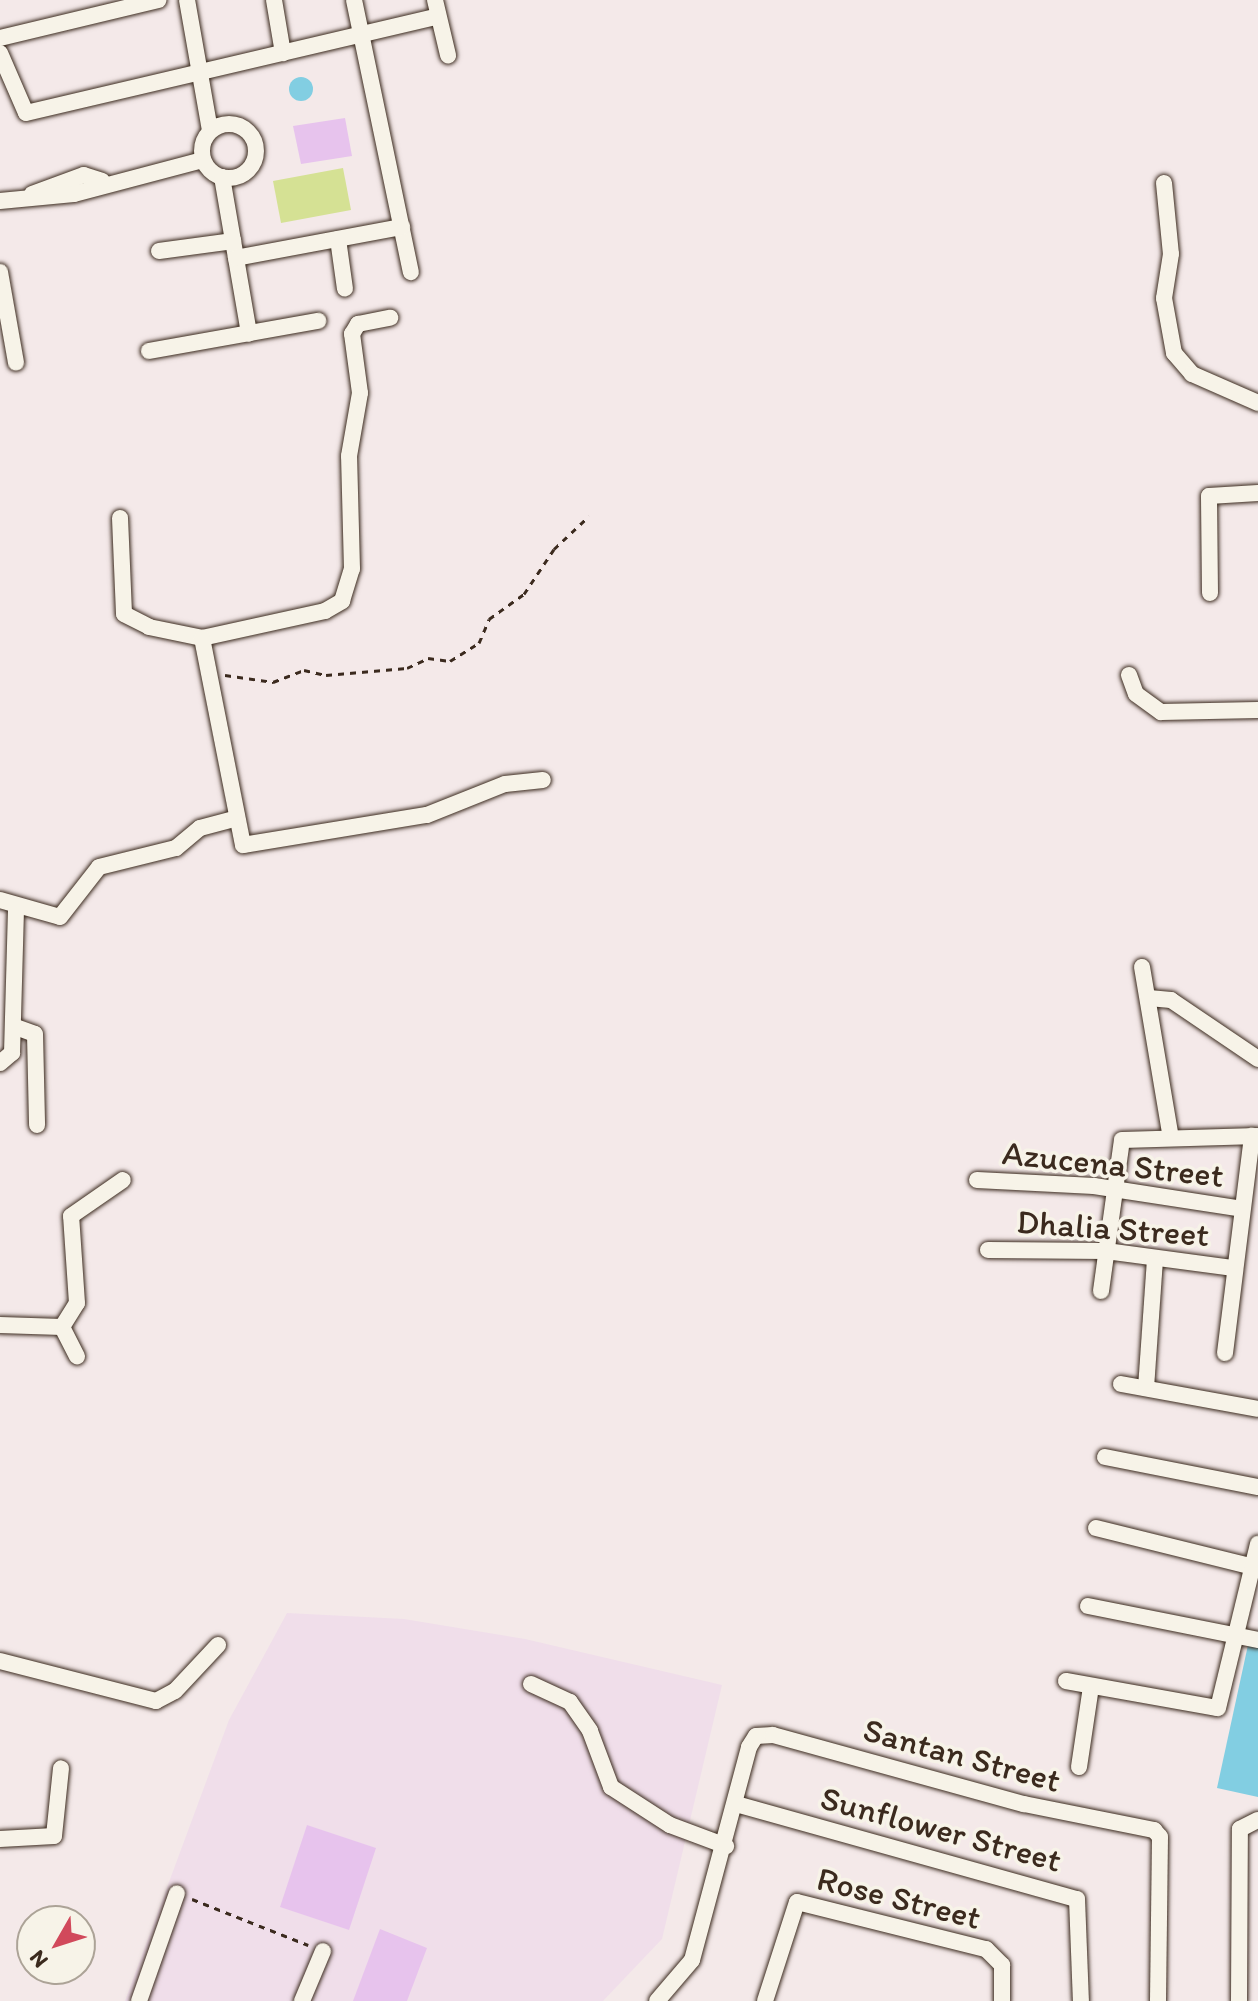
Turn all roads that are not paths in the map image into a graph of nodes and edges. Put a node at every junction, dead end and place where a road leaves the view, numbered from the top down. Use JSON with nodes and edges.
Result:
{"nodes":[{"id":1,"x":158,"y":0,"type":"edge"},
{"id":2,"x":187,"y":0,"type":"edge"},
{"id":3,"x":274,"y":0,"type":"edge"},
{"id":4,"x":354,"y":0,"type":"edge"},
{"id":5,"x":437,"y":8,"type":"edge"},
{"id":6,"x":361,"y":35,"type":"junction"},
{"id":7,"x":0,"y":38,"type":"edge"},
{"id":8,"x":0,"y":53,"type":"edge"},
{"id":9,"x":283,"y":53,"type":"junction"},
{"id":10,"x":448,"y":55,"type":"dead end"},
{"id":11,"x":203,"y":74,"type":"junction"},
{"id":12,"x":210,"y":130,"type":"junction"},
{"id":13,"x":203,"y":160,"type":"junction"},
{"id":14,"x":222,"y":177,"type":"junction"},
{"id":15,"x":1164,"y":183,"type":"dead end"},
{"id":16,"x":0,"y":201,"type":"edge"},
{"id":17,"x":402,"y":227,"type":"junction"},
{"id":18,"x":338,"y":239,"type":"junction"},
{"id":19,"x":233,"y":241,"type":"junction"},
{"id":20,"x":159,"y":251,"type":"dead end"},
{"id":21,"x":236,"y":258,"type":"junction"},
{"id":22,"x":0,"y":272,"type":"edge"},
{"id":23,"x":411,"y":272,"type":"dead end"},
{"id":24,"x":345,"y":289,"type":"dead end"},
{"id":25,"x":390,"y":318,"type":"dead end"},
{"id":26,"x":318,"y":321,"type":"dead end"},
{"id":27,"x":249,"y":334,"type":"junction"},
{"id":28,"x":149,"y":351,"type":"dead end"},
{"id":29,"x":16,"y":363,"type":"dead end"},
{"id":30,"x":1258,"y":403,"type":"edge"},
{"id":31,"x":1258,"y":493,"type":"edge"},
{"id":32,"x":120,"y":518,"type":"dead end"},
{"id":33,"x":1210,"y":593,"type":"dead end"},
{"id":34,"x":202,"y":638,"type":"junction"},
{"id":35,"x":1129,"y":675,"type":"dead end"},
{"id":36,"x":1258,"y":710,"type":"edge"},
{"id":37,"x":543,"y":780,"type":"dead end"},
{"id":38,"x":237,"y":818,"type":"junction"},
{"id":39,"x":0,"y":900,"type":"edge"},
{"id":40,"x":16,"y":907,"type":"junction"},
{"id":41,"x":1142,"y":967,"type":"dead end"},
{"id":42,"x":1149,"y":998,"type":"junction"},
{"id":43,"x":13,"y":1026,"type":"junction"},
{"id":44,"x":1258,"y":1059,"type":"edge"},
{"id":45,"x":0,"y":1063,"type":"edge"},
{"id":46,"x":37,"y":1125,"type":"dead end"},
{"id":47,"x":1255,"y":1136,"type":"edge"},
{"id":48,"x":1171,"y":1138,"type":"junction"},
{"id":49,"x":123,"y":1180,"type":"dead end"},
{"id":50,"x":977,"y":1180,"type":"dead end"},
{"id":51,"x":1112,"y":1188,"type":"junction"},
{"id":52,"x":1242,"y":1209,"type":"junction"},
{"id":53,"x":988,"y":1250,"type":"dead end"},
{"id":54,"x":1106,"y":1251,"type":"junction"},
{"id":55,"x":1155,"y":1260,"type":"junction"},
{"id":56,"x":1234,"y":1268,"type":"junction"},
{"id":57,"x":1101,"y":1291,"type":"dead end"},
{"id":58,"x":0,"y":1325,"type":"edge"},
{"id":59,"x":62,"y":1327,"type":"junction"},
{"id":60,"x":1225,"y":1353,"type":"dead end"},
{"id":61,"x":77,"y":1356,"type":"dead end"},
{"id":62,"x":1121,"y":1384,"type":"dead end"},
{"id":63,"x":1146,"y":1388,"type":"junction"},
{"id":64,"x":1258,"y":1409,"type":"edge"},
{"id":65,"x":1105,"y":1457,"type":"dead end"},
{"id":66,"x":1258,"y":1487,"type":"edge"},
{"id":67,"x":1096,"y":1528,"type":"dead end"},
{"id":68,"x":1258,"y":1544,"type":"edge"},
{"id":69,"x":1255,"y":1567,"type":"edge"},
{"id":70,"x":1088,"y":1606,"type":"dead end"},
{"id":71,"x":1237,"y":1636,"type":"junction"},
{"id":72,"x":1258,"y":1640,"type":"edge"},
{"id":73,"x":218,"y":1645,"type":"dead end"},
{"id":74,"x":0,"y":1661,"type":"edge"},
{"id":75,"x":1066,"y":1681,"type":"dead end"},
{"id":76,"x":531,"y":1684,"type":"dead end"},
{"id":77,"x":1091,"y":1687,"type":"junction"},
{"id":78,"x":1079,"y":1767,"type":"dead end"},
{"id":79,"x":61,"y":1768,"type":"dead end"},
{"id":80,"x":736,"y":1804,"type":"junction"},
{"id":81,"x":1258,"y":1820,"type":"edge"},
{"id":82,"x":0,"y":1839,"type":"edge"},
{"id":83,"x":726,"y":1846,"type":"junction"},
{"id":84,"x":177,"y":1893,"type":"road end"},
{"id":85,"x":323,"y":1951,"type":"road end"},
{"id":86,"x":139,"y":2001,"type":"edge"},
{"id":87,"x":302,"y":2001,"type":"edge"},
{"id":88,"x":657,"y":2001,"type":"edge"},
{"id":89,"x":765,"y":2001,"type":"edge"},
{"id":90,"x":1002,"y":2001,"type":"edge"},
{"id":91,"x":1081,"y":2001,"type":"edge"},
{"id":92,"x":1158,"y":2001,"type":"edge"},
{"id":93,"x":1239,"y":2001,"type":"edge"}],
"edges":[{"from":1,"to":7,"type":"street"},
{"from":2,"to":11,"type":"street"},
{"from":3,"to":9,"type":"street"},
{"from":4,"to":6,"type":"street"},
{"from":5,"to":6,"type":"street"},
{"from":5,"to":10,"type":"street"},
{"from":6,"to":9,"type":"street"},
{"from":6,"to":17,"type":"street"},
{"from":8,"to":11,"type":"street"},
{"from":9,"to":11,"type":"street"},
{"from":11,"to":12,"type":"street"},
{"from":12,"to":13,"type":"street"},
{"from":12,"to":14,"type":"street"},
{"from":13,"to":14,"type":"street"},
{"from":13,"to":16,"type":"street"},
{"from":14,"to":19,"type":"street"},
{"from":15,"to":30,"type":"street"},
{"from":17,"to":18,"type":"street"},
{"from":17,"to":23,"type":"street"},
{"from":18,"to":21,"type":"street"},
{"from":18,"to":24,"type":"street"},
{"from":19,"to":20,"type":"street"},
{"from":19,"to":21,"type":"street"},
{"from":21,"to":27,"type":"street"},
{"from":22,"to":29,"type":"street"},
{"from":25,"to":34,"type":"street"},
{"from":26,"to":27,"type":"street"},
{"from":27,"to":28,"type":"street"},
{"from":31,"to":33,"type":"street"},
{"from":32,"to":34,"type":"street"},
{"from":34,"to":38,"type":"street"},
{"from":35,"to":36,"type":"street"},
{"from":37,"to":38,"type":"street"},
{"from":38,"to":40,"type":"street"},
{"from":39,"to":40,"type":"street"},
{"from":40,"to":43,"type":"street"},
{"from":41,"to":42,"type":"street"},
{"from":42,"to":44,"type":"street"},
{"from":42,"to":48,"type":"street"},
{"from":43,"to":45,"type":"street"},
{"from":43,"to":46,"type":"street"},
{"from":47,"to":48,"type":"street"},
{"from":47,"to":52,"type":"street"},
{"from":48,"to":51,"type":"street"},
{"from":49,"to":59,"type":"street"},
{"from":50,"to":51,"type":"street","name":"Azucena Street"},
{"from":51,"to":52,"type":"street","name":"Azucena Street"},
{"from":51,"to":54,"type":"street"},
{"from":52,"to":56,"type":"street"},
{"from":53,"to":54,"type":"street","name":"Dhalia Street"},
{"from":54,"to":55,"type":"street","name":"Dhalia Street"},
{"from":54,"to":57,"type":"street"},
{"from":55,"to":56,"type":"street","name":"Dhalia Street"},
{"from":55,"to":63,"type":"street"},
{"from":56,"to":60,"type":"street"},
{"from":58,"to":59,"type":"street"},
{"from":59,"to":61,"type":"street"},
{"from":62,"to":63,"type":"street"},
{"from":63,"to":64,"type":"street"},
{"from":65,"to":66,"type":"street"},
{"from":67,"to":69,"type":"street"},
{"from":68,"to":69,"type":"street"},
{"from":69,"to":71,"type":"street"},
{"from":70,"to":71,"type":"street"},
{"from":71,"to":72,"type":"street"},
{"from":71,"to":77,"type":"street"},
{"from":73,"to":74,"type":"street"},
{"from":75,"to":77,"type":"street"},
{"from":76,"to":83,"type":"street"},
{"from":77,"to":78,"type":"street"},
{"from":79,"to":82,"type":"street"},
{"from":80,"to":83,"type":"street"},
{"from":80,"to":91,"type":"street","name":"Sunflower Street"},
{"from":80,"to":92,"type":"street","name":"Santan Street"},
{"from":81,"to":93,"type":"street"},
{"from":83,"to":88,"type":"street"},
{"from":84,"to":86,"type":"street"},
{"from":85,"to":87,"type":"street"},
{"from":89,"to":90,"type":"street","name":"Rose Street"}]}
